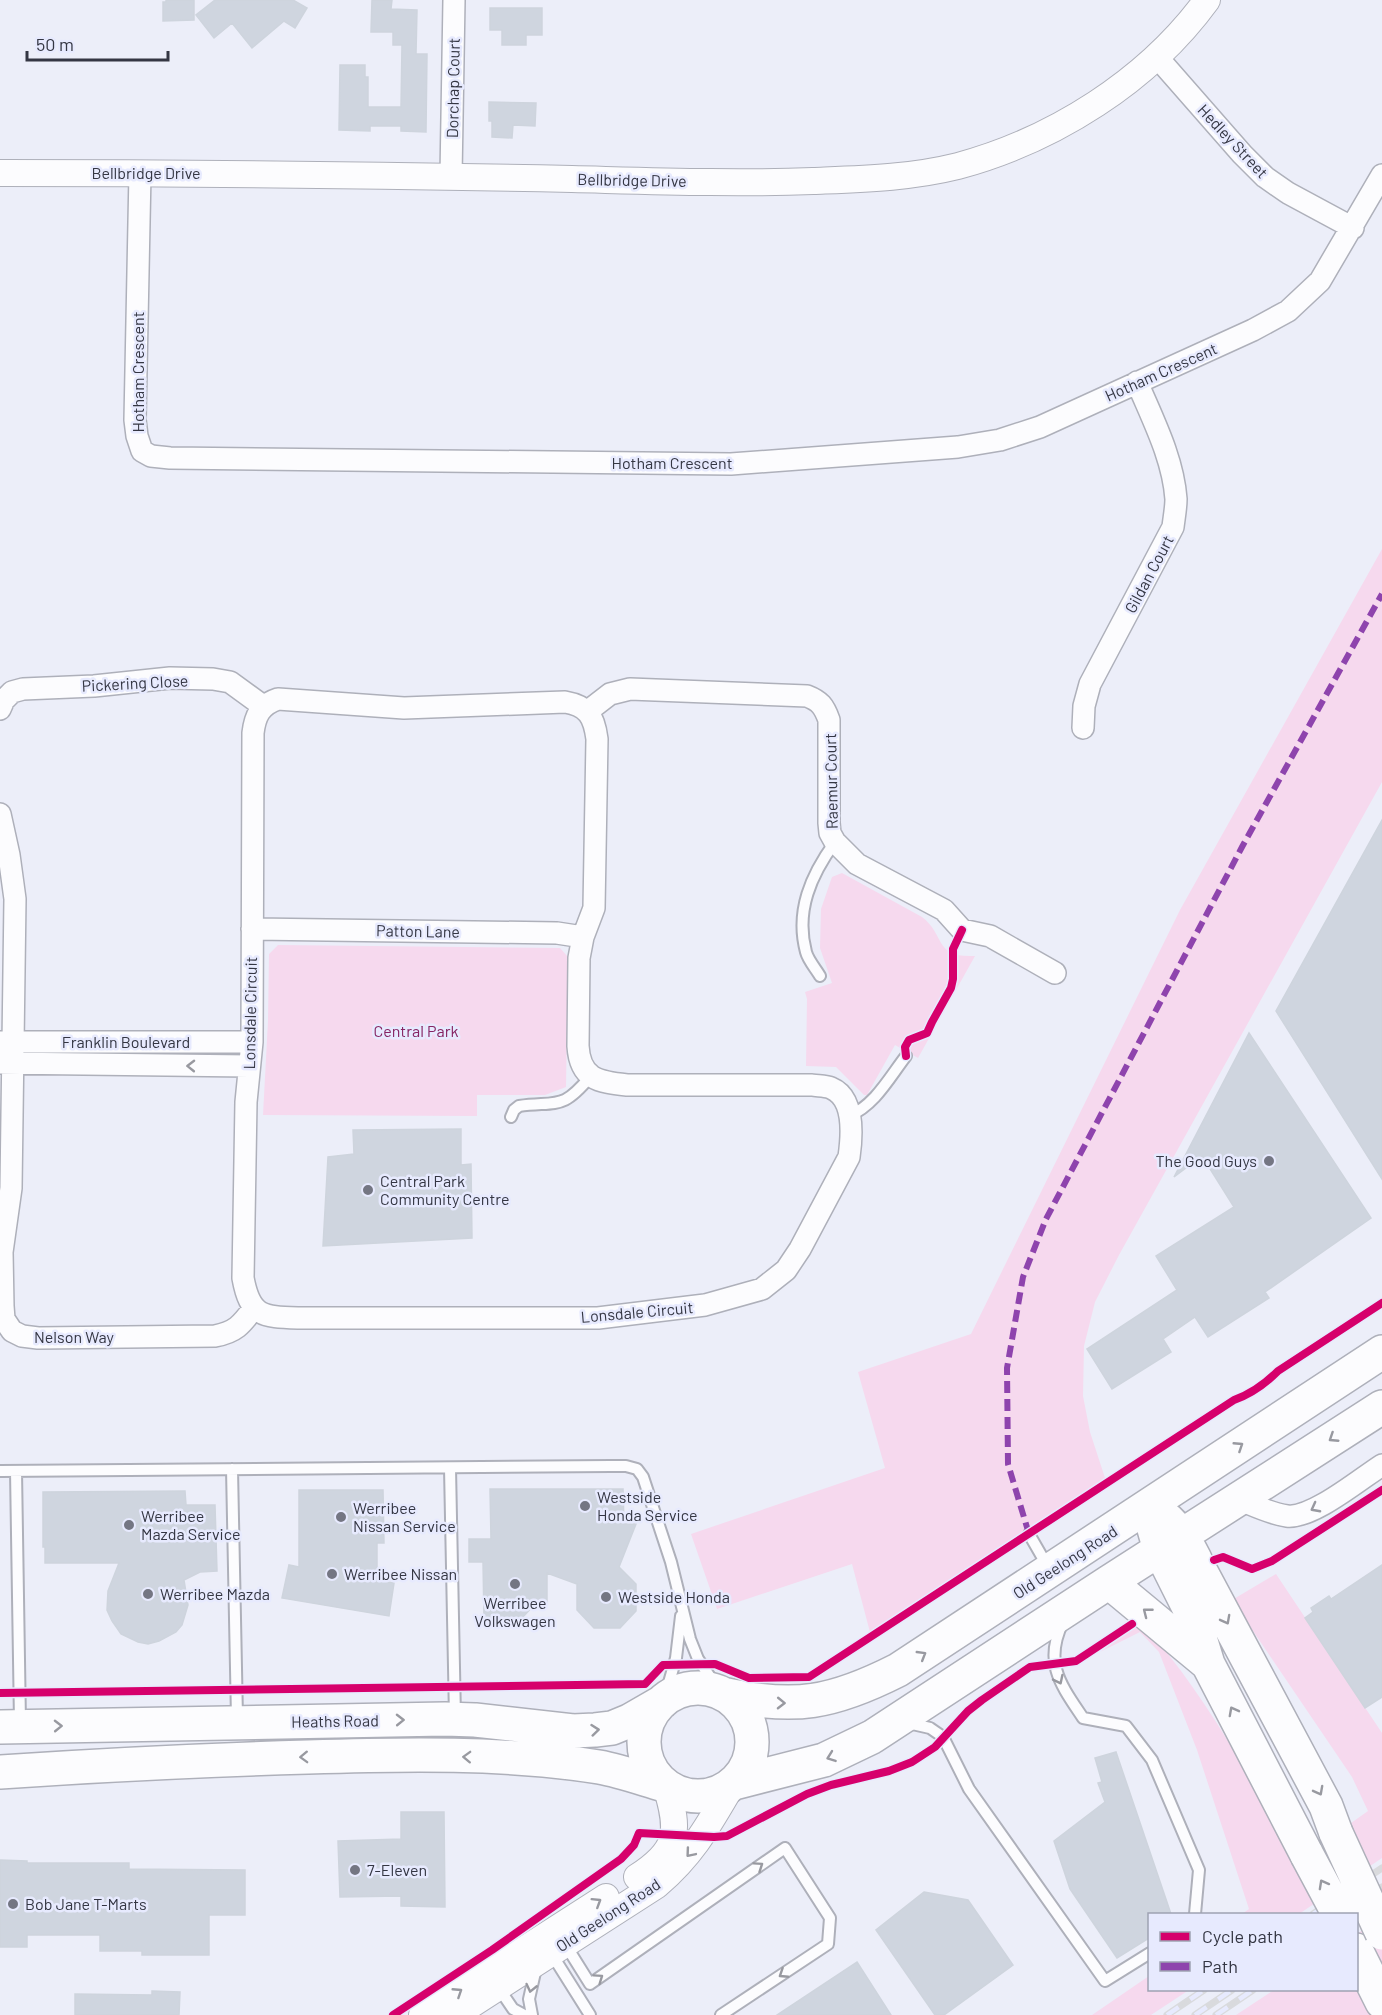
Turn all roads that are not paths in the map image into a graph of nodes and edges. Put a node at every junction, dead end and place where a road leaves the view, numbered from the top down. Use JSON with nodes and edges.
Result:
{"nodes":[{"id":1,"x":454,"y":0,"type":"edge"},
{"id":2,"x":1207,"y":0,"type":"edge"},
{"id":3,"x":1157,"y":57,"type":"junction"},
{"id":4,"x":0,"y":173,"type":"edge"},
{"id":5,"x":140,"y":173,"type":"junction"},
{"id":6,"x":1382,"y":175,"type":"edge"},
{"id":7,"x":451,"y":176,"type":"junction"},
{"id":8,"x":1353,"y":228,"type":"junction"},
{"id":9,"x":1137,"y":382,"type":"junction"},
{"id":10,"x":1,"y":703,"type":"edge"},
{"id":11,"x":263,"y":706,"type":"junction"},
{"id":12,"x":588,"y":711,"type":"junction"},
{"id":13,"x":1083,"y":728,"type":"dead end"},
{"id":14,"x":0,"y":814,"type":"edge"},
{"id":15,"x":835,"y":842,"type":"junction"},
{"id":16,"x":252,"y":929,"type":"junction"},
{"id":17,"x":583,"y":937,"type":"junction"},
{"id":18,"x":1055,"y":973,"type":"dead end"},
{"id":19,"x":820,"y":976,"type":"dead end"},
{"id":20,"x":98,"y":1041,"type":"junction"},
{"id":21,"x":7,"y":1042,"type":"edge"},
{"id":22,"x":252,"y":1042,"type":"junction"},
{"id":23,"x":906,"y":1056,"type":"dead end"},
{"id":24,"x":7,"y":1063,"type":"edge"},
{"id":25,"x":98,"y":1064,"type":"junction"},
{"id":26,"x":249,"y":1066,"type":"junction"},
{"id":27,"x":591,"y":1077,"type":"junction"},
{"id":28,"x":849,"y":1116,"type":"junction"},
{"id":29,"x":511,"y":1117,"type":"dead end"},
{"id":30,"x":254,"y":1308,"type":"junction"},
{"id":31,"x":1382,"y":1352,"type":"edge"},
{"id":32,"x":1382,"y":1407,"type":"edge"},
{"id":33,"x":1382,"y":1465,"type":"edge"},
{"id":34,"x":450,"y":1468,"type":"junction"},
{"id":35,"x":232,"y":1469,"type":"junction"},
{"id":36,"x":0,"y":1471,"type":"edge"},
{"id":37,"x":16,"y":1471,"type":"junction"},
{"id":38,"x":1238,"y":1499,"type":"junction"},
{"id":39,"x":1149,"y":1507,"type":"junction"},
{"id":40,"x":1029,"y":1534,"type":"dead end"},
{"id":41,"x":1171,"y":1543,"type":"junction"},
{"id":42,"x":1051,"y":1571,"type":"junction"},
{"id":43,"x":1109,"y":1582,"type":"junction"},
{"id":44,"x":1073,"y":1606,"type":"junction"},
{"id":45,"x":682,"y":1607,"type":"junction"},
{"id":46,"x":1208,"y":1664,"type":"junction"},
{"id":47,"x":722,"y":1693,"type":"junction"},
{"id":48,"x":663,"y":1701,"type":"junction"},
{"id":49,"x":455,"y":1719,"type":"junction"},
{"id":50,"x":237,"y":1723,"type":"junction"},
{"id":51,"x":10,"y":1727,"type":"edge"},
{"id":52,"x":883,"y":1731,"type":"junction"},
{"id":53,"x":0,"y":1772,"type":"edge"},
{"id":54,"x":733,"y":1784,"type":"junction"},
{"id":55,"x":665,"y":1786,"type":"junction"},
{"id":56,"x":1195,"y":1913,"type":"edge"},
{"id":57,"x":1368,"y":1916,"type":"edge"},
{"id":58,"x":550,"y":1948,"type":"junction"},
{"id":59,"x":1148,"y":1954,"type":"edge"},
{"id":60,"x":1358,"y":1954,"type":"edge"},
{"id":61,"x":496,"y":1978,"type":"junction"},
{"id":62,"x":1382,"y":2002,"type":"edge"},
{"id":63,"x":509,"y":2012,"type":"edge"},
{"id":64,"x":422,"y":2015,"type":"edge"},
{"id":65,"x":455,"y":2015,"type":"edge"},
{"id":66,"x":524,"y":2015,"type":"edge"},
{"id":67,"x":532,"y":2015,"type":"edge"},
{"id":68,"x":590,"y":2015,"type":"edge"},
{"id":69,"x":721,"y":2015,"type":"edge"}],
"edges":[{"from":1,"to":7,"type":"street","name":"Dorchap Court"},
{"from":2,"to":3,"type":"street","name":"Bellbridge Drive"},
{"from":3,"to":7,"type":"street","name":"Bellbridge Drive"},
{"from":3,"to":8,"type":"street","name":"Hedley Street"},
{"from":4,"to":5,"type":"street","name":"Bellbridge Drive"},
{"from":5,"to":7,"type":"street","name":"Bellbridge Drive"},
{"from":5,"to":9,"type":"street","name":"Hotham Crescent"},
{"from":6,"to":8,"type":"street","name":"Hotham Crescent"},
{"from":8,"to":9,"type":"street","name":"Hotham Crescent"},
{"from":9,"to":13,"type":"street","name":"Gildan Court"},
{"from":10,"to":11,"type":"street","name":"Pickering Close"},
{"from":11,"to":12,"type":"street"},
{"from":11,"to":16,"type":"street","name":"Lonsdale Circuit"},
{"from":12,"to":15,"type":"street","name":"Raemur Court"},
{"from":12,"to":17,"type":"street"},
{"from":14,"to":21,"type":"street"},
{"from":15,"to":18,"type":"street","name":"Raemur Court"},
{"from":15,"to":19,"type":"lane"},
{"from":16,"to":17,"type":"street","name":"Patton Lane"},
{"from":16,"to":22,"type":"street","name":"Lonsdale Circuit"},
{"from":17,"to":27,"type":"street"},
{"from":20,"to":21,"type":"street","name":"Franklin Boulevard"},
{"from":20,"to":22,"type":"street","name":"Franklin Boulevard"},
{"from":20,"to":25,"type":"street"},
{"from":21,"to":24,"type":"street","name":"Nelson Way"},
{"from":22,"to":26,"type":"street","name":"Lonsdale Circuit"},
{"from":23,"to":28,"type":"lane"},
{"from":24,"to":25,"type":"street","name":"Franklin Boulevard"},
{"from":24,"to":30,"type":"street","name":"Nelson Way"},
{"from":26,"to":25,"type":"street","name":"Franklin Boulevard","one_way":true},
{"from":26,"to":30,"type":"street","name":"Lonsdale Circuit"},
{"from":27,"to":28,"type":"street","name":"Lonsdale Circuit"},
{"from":27,"to":29,"type":"lane"},
{"from":28,"to":30,"type":"street","name":"Lonsdale Circuit"},
{"from":39,"to":31,"type":"main road","name":"Old Geelong Road","one_way":true},
{"from":32,"to":38,"type":"main road","one_way":true},
{"from":33,"to":38,"type":"street","one_way":true},
{"from":34,"to":35,"type":"lane"},
{"from":34,"to":45,"type":"lane"},
{"from":34,"to":49,"type":"lane"},
{"from":35,"to":37,"type":"lane"},
{"from":35,"to":50,"type":"lane"},
{"from":36,"to":37,"type":"lane"},
{"from":37,"to":51,"type":"lane"},
{"from":38,"to":41,"type":"main road"},
{"from":39,"to":41,"type":"main road"},
{"from":39,"to":42,"type":"main road","name":"Old Geelong Road"},
{"from":40,"to":42,"type":"lane"},
{"from":41,"to":43,"type":"main road"},
{"from":41,"to":46,"type":"main road"},
{"from":41,"to":57,"type":"main road","one_way":true,"bridge":true},
{"from":47,"to":42,"type":"main road","name":"Old Geelong Road","one_way":true},
{"from":43,"to":44,"type":"main road"},
{"from":46,"to":43,"type":"main road","one_way":true},
{"from":44,"to":52,"type":"main road"},
{"from":44,"to":56,"type":"lane","one_way":true},
{"from":45,"to":47,"type":"lane"},
{"from":45,"to":48,"type":"lane"},
{"from":57,"to":46,"type":"main road","one_way":true,"bridge":true},
{"from":47,"to":48,"type":"main road"},
{"from":47,"to":54,"type":"main road"},
{"from":49,"to":48,"type":"main road","name":"Heaths Road","one_way":true},
{"from":48,"to":55,"type":"main road"},
{"from":50,"to":49,"type":"main road","name":"Heaths Road","one_way":true},
{"from":51,"to":50,"type":"main road","name":"Heaths Road","one_way":true},
{"from":52,"to":54,"type":"main road","one_way":true},
{"from":52,"to":59,"type":"lane"},
{"from":55,"to":53,"type":"main road","one_way":true},
{"from":54,"to":55,"type":"main road"},
{"from":54,"to":58,"type":"street","name":"Old Geelong Road","one_way":true},
{"from":58,"to":55,"type":"street","name":"Old Geelong Road","one_way":true},
{"from":58,"to":61,"type":"street","name":"Old Geelong Road"},
{"from":58,"to":67,"type":"lane","one_way":true},
{"from":58,"to":68,"type":"lane"},
{"from":58,"to":69,"type":"lane","one_way":true},
{"from":60,"to":62,"type":"main road"},
{"from":61,"to":63,"type":"lane"},
{"from":64,"to":61,"type":"street","name":"Old Geelong Road","one_way":true},
{"from":61,"to":65,"type":"street","name":"Old Geelong Road"},
{"from":63,"to":66,"type":"lane"}]}
